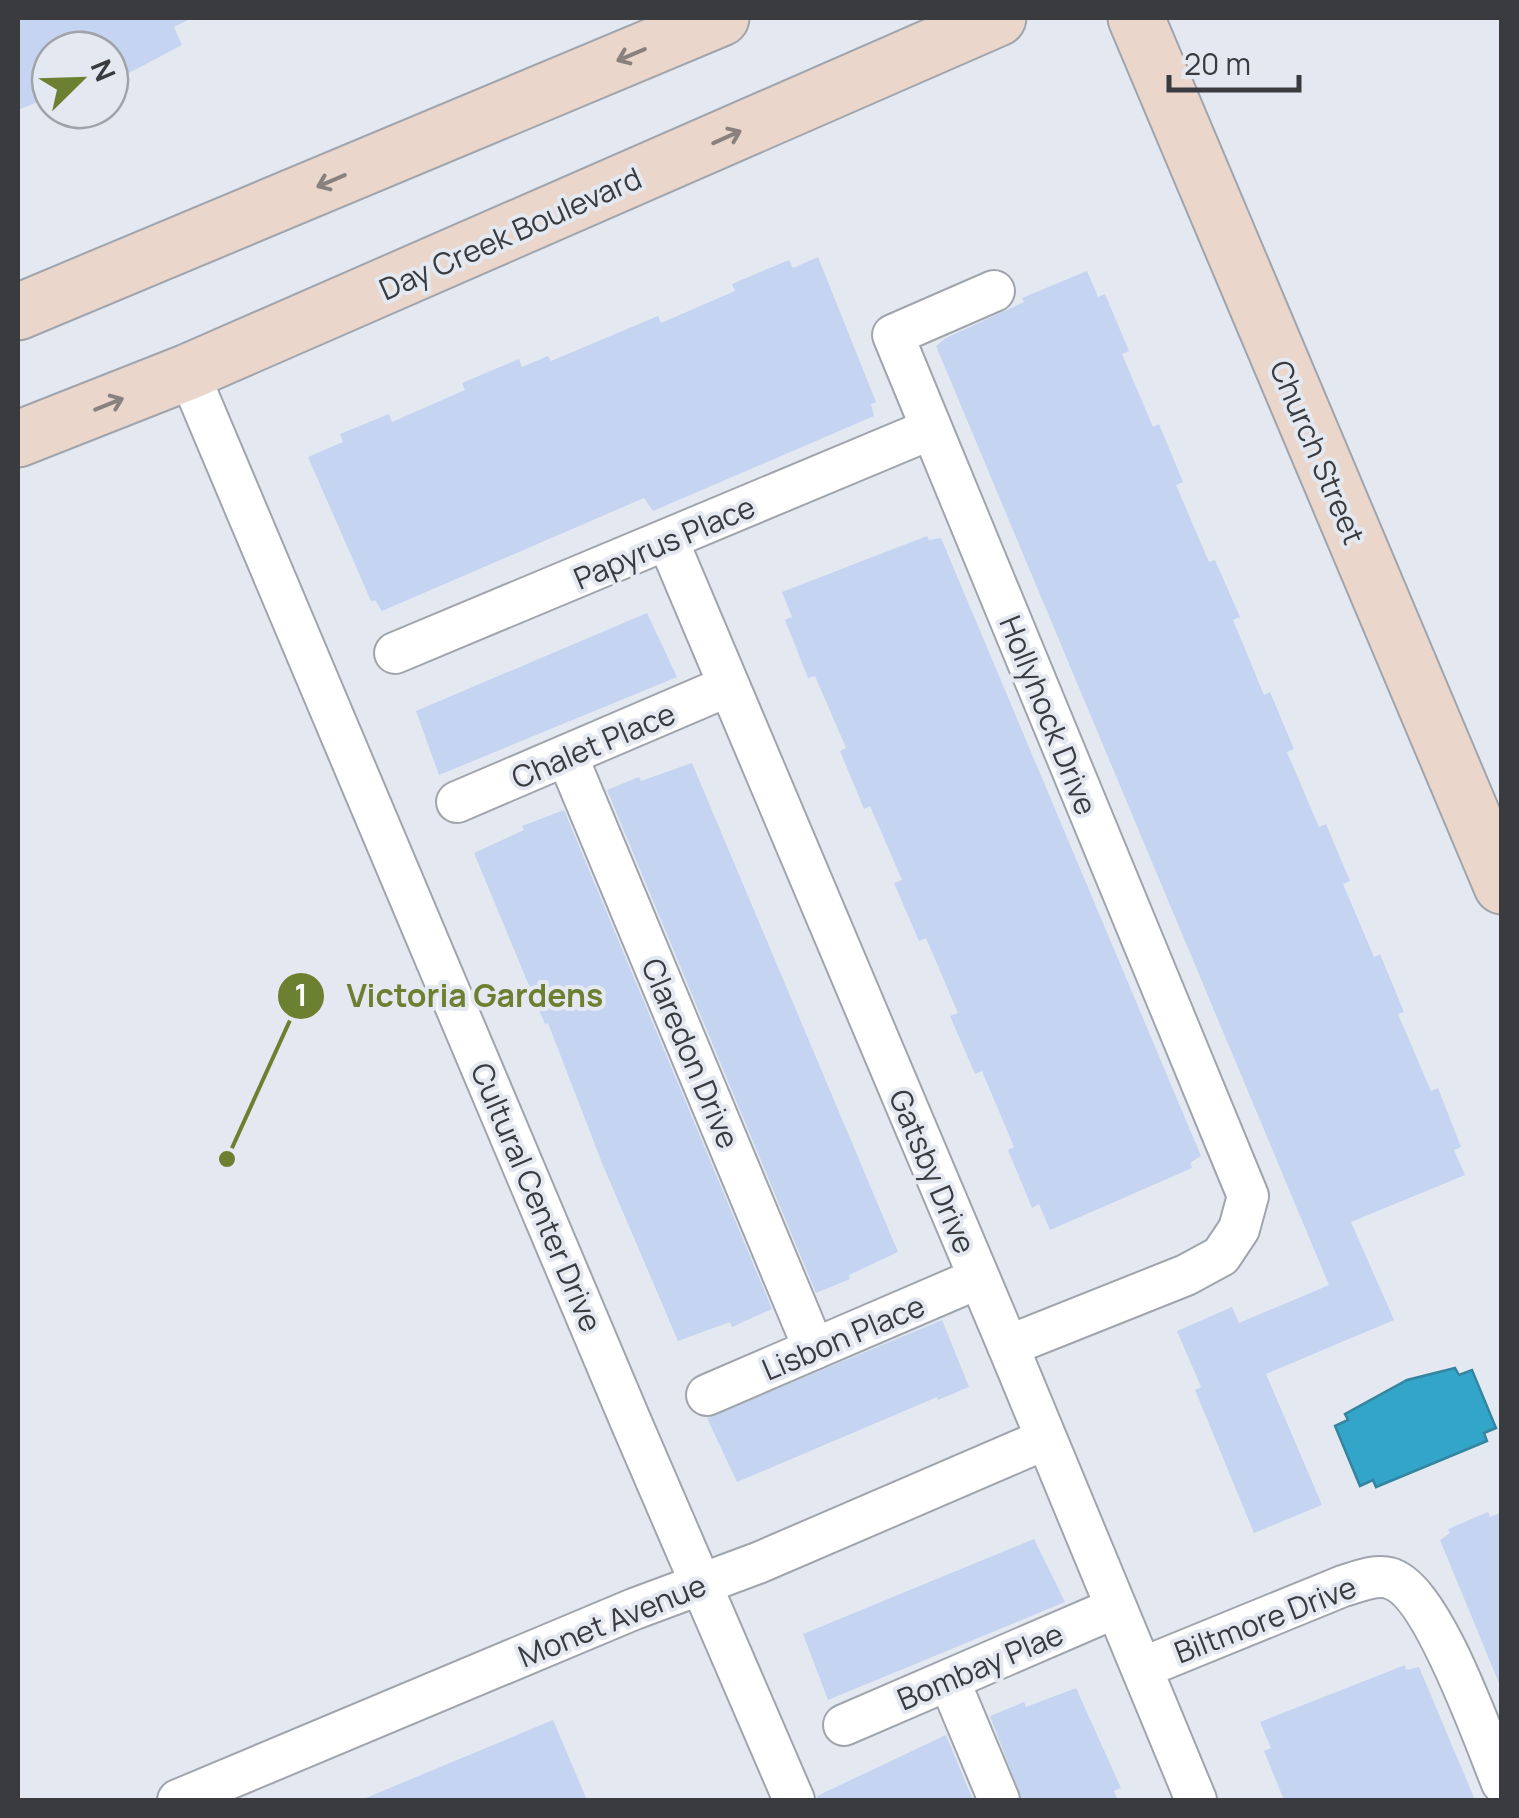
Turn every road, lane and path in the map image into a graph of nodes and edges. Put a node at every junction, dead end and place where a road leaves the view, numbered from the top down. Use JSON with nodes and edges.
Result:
{"nodes":[{"id":1,"x":721,"y":18,"type":"edge"},
{"id":2,"x":998,"y":18,"type":"edge"},
{"id":3,"x":1136,"y":18,"type":"edge"},
{"id":4,"x":994,"y":291,"type":"dead end"},
{"id":5,"x":18,"y":312,"type":"edge"},
{"id":6,"x":188,"y":372,"type":"junction"},
{"id":7,"x":931,"y":429,"type":"junction"},
{"id":8,"x":18,"y":439,"type":"edge"},
{"id":9,"x":668,"y":542,"type":"junction"},
{"id":10,"x":395,"y":653,"type":"dead end"},
{"id":11,"x":728,"y":686,"type":"junction"},
{"id":12,"x":567,"y":756,"type":"junction"},
{"id":13,"x":458,"y":802,"type":"dead end"},
{"id":14,"x":1502,"y":886,"type":"edge"},
{"id":15,"x":979,"y":1278,"type":"junction"},
{"id":16,"x":1008,"y":1346,"type":"junction"},
{"id":17,"x":814,"y":1349,"type":"junction"},
{"id":18,"x":707,"y":1396,"type":"dead end"},
{"id":19,"x":1046,"y":1439,"type":"junction"},
{"id":20,"x":700,"y":1585,"type":"junction"},
{"id":21,"x":1116,"y":1608,"type":"junction"},
{"id":22,"x":1142,"y":1668,"type":"junction"},
{"id":23,"x":948,"y":1680,"type":"junction"},
{"id":24,"x":844,"y":1726,"type":"dead end"},
{"id":25,"x":1502,"y":1783,"type":"edge"},
{"id":26,"x":178,"y":1800,"type":"edge"},
{"id":27,"x":794,"y":1800,"type":"edge"},
{"id":28,"x":999,"y":1800,"type":"edge"},
{"id":29,"x":1196,"y":1800,"type":"edge"}],
"edges":[{"from":1,"to":5,"type":"main road","one_way":true},
{"from":6,"to":2,"type":"main road","name":"Day Creek Boulevard","one_way":true},
{"from":3,"to":14,"type":"main road","name":"Church Street"},
{"from":4,"to":7,"type":"street","name":"Hollyhock Drive"},
{"from":8,"to":6,"type":"main road","name":"Day Creek Boulevard","one_way":true},
{"from":6,"to":20,"type":"street","name":"Cultural Center Drive"},
{"from":7,"to":9,"type":"street","name":"Papyrus Place"},
{"from":7,"to":16,"type":"street","name":"Hollyhock Drive"},
{"from":9,"to":10,"type":"street","name":"Papyrus Place"},
{"from":9,"to":11,"type":"street","name":"Gatsby Drive"},
{"from":11,"to":12,"type":"street","name":"Chalet Place"},
{"from":11,"to":15,"type":"street","name":"Gatsby Drive"},
{"from":12,"to":13,"type":"street","name":"Chalet Place"},
{"from":12,"to":17,"type":"street","name":"Claredon Drive"},
{"from":15,"to":16,"type":"street","name":"Gatsby Drive"},
{"from":15,"to":17,"type":"street","name":"Lisbon Place"},
{"from":16,"to":19,"type":"street","name":"Gatsby Drive"},
{"from":17,"to":18,"type":"street","name":"Lisbon Place"},
{"from":19,"to":20,"type":"street","name":"Monet Avenue"},
{"from":19,"to":21,"type":"street","name":"Gatsby Drive"},
{"from":20,"to":26,"type":"street","name":"Monet Avenue"},
{"from":20,"to":27,"type":"street","name":"Cultural Center Drive"},
{"from":21,"to":22,"type":"street","name":"Gatsby Drive"},
{"from":21,"to":23,"type":"street","name":"Bombay Plae"},
{"from":22,"to":25,"type":"street","name":"Biltmore Drive"},
{"from":22,"to":29,"type":"street","name":"Gatsby Drive"},
{"from":23,"to":24,"type":"street","name":"Bombay Plae"},
{"from":23,"to":28,"type":"street"}]}
